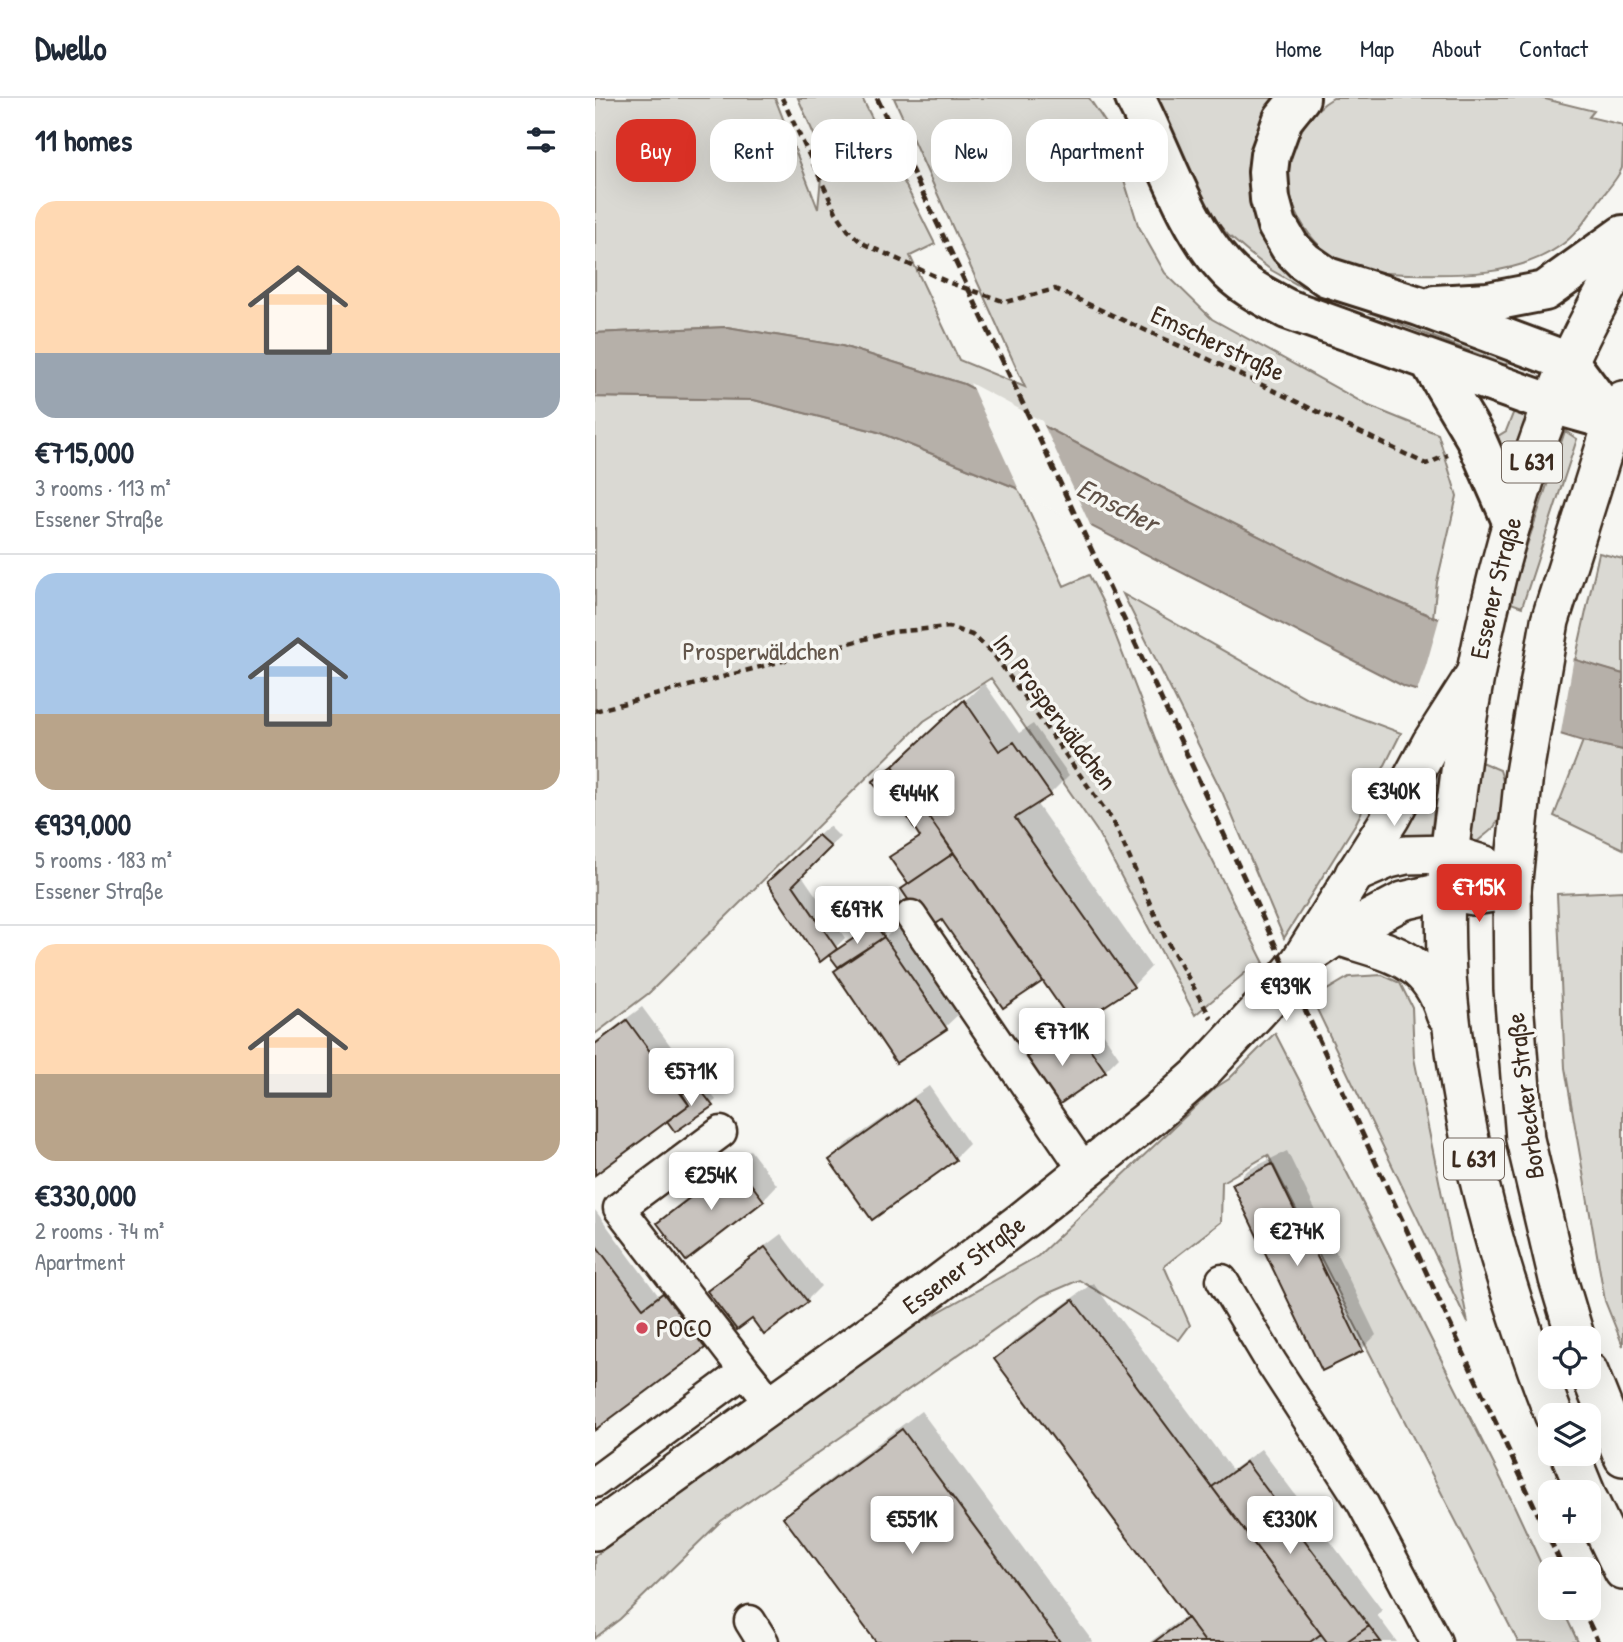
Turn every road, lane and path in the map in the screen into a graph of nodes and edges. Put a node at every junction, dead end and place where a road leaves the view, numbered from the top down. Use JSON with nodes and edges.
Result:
{"nodes":[{"id":1,"x":782,"y":98,"type":"edge"},
{"id":2,"x":1136,"y":98,"type":"edge"},
{"id":3,"x":1300,"y":98,"type":"edge"},
{"id":4,"x":1623,"y":235,"type":"edge"},
{"id":5,"x":1623,"y":257,"type":"edge"},
{"id":6,"x":1419,"y":306,"type":"junction"},
{"id":7,"x":1429,"y":360,"type":"junction"},
{"id":8,"x":1569,"y":362,"type":"junction"},
{"id":9,"x":1552,"y":404,"type":"junction"},
{"id":10,"x":1620,"y":415,"type":"edge"},
{"id":11,"x":1475,"y":437,"type":"junction"},
{"id":12,"x":1512,"y":521,"type":"junction"},
{"id":13,"x":595,"y":711,"type":"edge"},
{"id":14,"x":1447,"y":748,"type":"junction"},
{"id":15,"x":1450,"y":854,"type":"junction"},
{"id":16,"x":1354,"y":874,"type":"junction"},
{"id":17,"x":1512,"y":890,"type":"junction"},
{"id":18,"x":1446,"y":891,"type":"junction"},
{"id":19,"x":911,"y":916,"type":"dead end"},
{"id":20,"x":1337,"y":936,"type":"junction"},
{"id":21,"x":1300,"y":961,"type":"junction"},
{"id":22,"x":1453,"y":1041,"type":"junction"},
{"id":23,"x":1227,"y":1046,"type":"junction"},
{"id":24,"x":721,"y":1132,"type":"dead end"},
{"id":25,"x":1085,"y":1171,"type":"junction"},
{"id":26,"x":1222,"y":1280,"type":"dead end"},
{"id":27,"x":1572,"y":1326,"type":"edge"},
{"id":28,"x":745,"y":1371,"type":"junction"},
{"id":29,"x":1596,"y":1389,"type":"edge"},
{"id":30,"x":1549,"y":1403,"type":"edge"},
{"id":31,"x":772,"y":1405,"type":"junction"},
{"id":32,"x":1623,"y":1457,"type":"edge"},
{"id":33,"x":595,"y":1482,"type":"edge"},
{"id":34,"x":1601,"y":1525,"type":"edge"},
{"id":35,"x":595,"y":1531,"type":"edge"},
{"id":36,"x":1623,"y":1571,"type":"edge"},
{"id":37,"x":1436,"y":1642,"type":"edge"}],
"edges":[{"from":1,"to":11,"type":"path","name":"Emscherstraße"},
{"from":2,"to":7,"type":"highway"},
{"from":3,"to":6,"type":"highway"},
{"from":4,"to":6,"type":"highway"},
{"from":5,"to":8,"type":"main road","name":"Essener Straße","number":"L 631"},
{"from":6,"to":8,"type":"highway"},
{"from":7,"to":9,"type":"highway"},
{"from":7,"to":11,"type":"highway"},
{"from":8,"to":9,"type":"main road","name":"Essener Straße","number":"L 631"},
{"from":8,"to":10,"type":"highway"},
{"from":9,"to":10,"type":"highway"},
{"from":9,"to":12,"type":"main road","name":"Essener Straße","number":"L 631"},
{"from":10,"to":17,"type":"main road","number":"L 631"},
{"from":11,"to":12,"type":"highway"},
{"from":12,"to":14,"type":"main road","name":"Essener Straße","number":"L 631"},
{"from":13,"to":23,"type":"path","name":"Im Prosperwäldchen"},
{"from":14,"to":15,"type":"main road","number":"L 631"},
{"from":14,"to":16,"type":"main road","name":"Essener Straße"},
{"from":15,"to":16,"type":"main road"},
{"from":15,"to":17,"type":"main road"},
{"from":15,"to":18,"type":"main road","number":"L 631"},
{"from":16,"to":21,"type":"main road","name":"Essener Straße"},
{"from":17,"to":18,"type":"main road","name":"Essener Straße"},
{"from":17,"to":27,"type":"main road","name":"Borbecker Straße","number":"L 631"},
{"from":18,"to":20,"type":"main road","name":"Essener Straße"},
{"from":18,"to":22,"type":"main road","number":"L 631"},
{"from":19,"to":25,"type":"lane"},
{"from":20,"to":21,"type":"main road","name":"Essener Straße"},
{"from":20,"to":22,"type":"main road"},
{"from":21,"to":23,"type":"main road","name":"Essener Straße"},
{"from":22,"to":30,"type":"main road","number":"L 631"},
{"from":23,"to":25,"type":"main road","name":"Essener Straße"},
{"from":24,"to":28,"type":"lane"},
{"from":25,"to":31,"type":"main road","name":"Essener Straße"},
{"from":26,"to":37,"type":"lane"},
{"from":28,"to":31,"type":"lane"},
{"from":28,"to":33,"type":"lane"},
{"from":29,"to":32,"type":"main road"},
{"from":31,"to":35,"type":"main road","name":"Essener Straße"},
{"from":34,"to":36,"type":"main road"}]}
